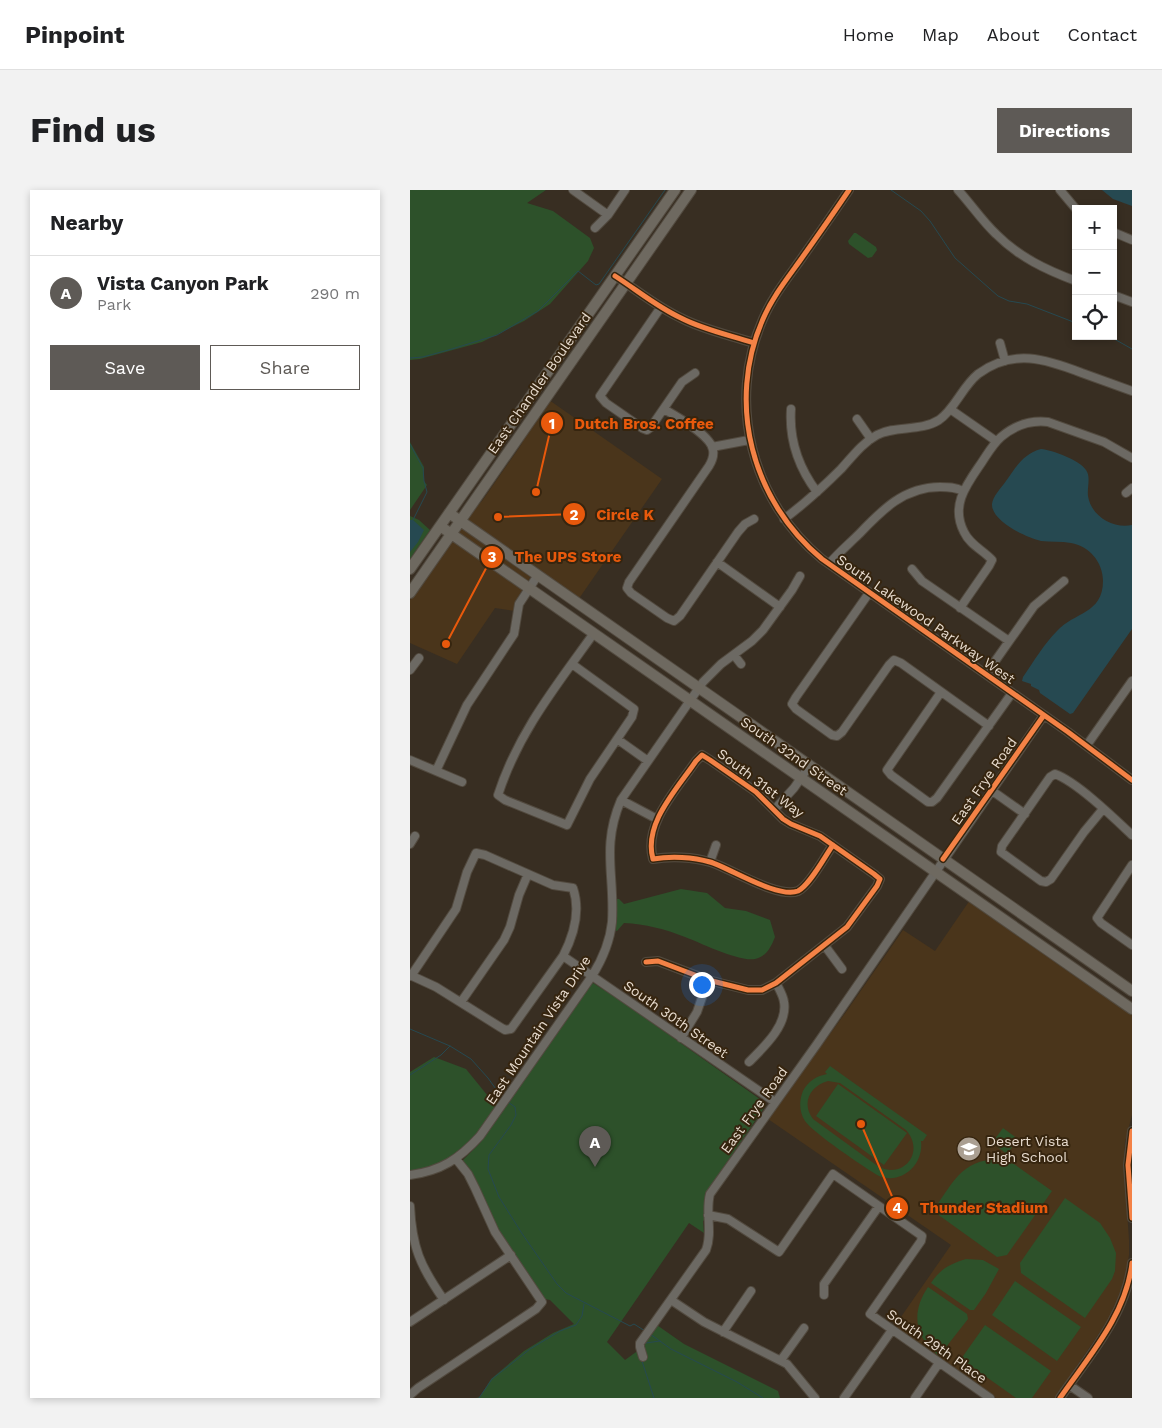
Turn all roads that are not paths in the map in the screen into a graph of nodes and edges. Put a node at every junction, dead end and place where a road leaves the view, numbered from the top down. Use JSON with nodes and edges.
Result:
{"nodes":[{"id":1,"x":573,"y":190,"type":"edge"},
{"id":2,"x":625,"y":190,"type":"edge"},
{"id":3,"x":675,"y":190,"type":"edge"},
{"id":4,"x":691,"y":190,"type":"edge"},
{"id":5,"x":849,"y":190,"type":"edge"},
{"id":6,"x":958,"y":190,"type":"edge"},
{"id":7,"x":1060,"y":190,"type":"edge"},
{"id":8,"x":1073,"y":205,"type":"edge"},
{"id":9,"x":608,"y":215,"type":"junction"},
{"id":10,"x":595,"y":228,"type":"dead end"},
{"id":11,"x":1117,"y":234,"type":"edge"},
{"id":12,"x":1132,"y":240,"type":"edge"},
{"id":13,"x":615,"y":276,"type":"junction"},
{"id":14,"x":1072,"y":279,"type":"edge"},
{"id":15,"x":626,"y":283,"type":"junction"},
{"id":16,"x":1117,"y":296,"type":"edge"},
{"id":17,"x":1132,"y":302,"type":"edge"},
{"id":18,"x":661,"y":307,"type":"junction"},
{"id":19,"x":754,"y":343,"type":"junction"},
{"id":20,"x":1000,"y":344,"type":"dead end"},
{"id":21,"x":1005,"y":361,"type":"junction"},
{"id":22,"x":695,"y":373,"type":"dead end"},
{"id":23,"x":1132,"y":391,"type":"edge"},
{"id":24,"x":664,"y":409,"type":"junction"},
{"id":25,"x":791,"y":409,"type":"dead end"},
{"id":26,"x":950,"y":409,"type":"junction"},
{"id":27,"x":856,"y":419,"type":"dead end"},
{"id":28,"x":870,"y":439,"type":"junction"},
{"id":29,"x":749,"y":440,"type":"junction"},
{"id":30,"x":996,"y":441,"type":"junction"},
{"id":31,"x":712,"y":446,"type":"junction"},
{"id":32,"x":1132,"y":458,"type":"edge"},
{"id":33,"x":962,"y":491,"type":"junction"},
{"id":34,"x":817,"y":492,"type":"junction"},
{"id":35,"x":449,"y":513,"type":"junction"},
{"id":36,"x":754,"y":518,"type":"dead end"},
{"id":37,"x":784,"y":519,"type":"junction"},
{"id":38,"x":460,"y":521,"type":"junction"},
{"id":39,"x":440,"y":526,"type":"junction"},
{"id":40,"x":451,"y":533,"type":"junction"},
{"id":41,"x":717,"y":562,"type":"junction"},
{"id":42,"x":829,"y":564,"type":"junction"},
{"id":43,"x":410,"y":569,"type":"edge"},
{"id":44,"x":912,"y":569,"type":"dead end"},
{"id":45,"x":538,"y":575,"type":"junction"},
{"id":46,"x":800,"y":576,"type":"dead end"},
{"id":47,"x":1064,"y":581,"type":"dead end"},
{"id":48,"x":529,"y":587,"type":"junction"},
{"id":49,"x":410,"y":593,"type":"edge"},
{"id":50,"x":869,"y":593,"type":"junction"},
{"id":51,"x":780,"y":607,"type":"junction"},
{"id":52,"x":960,"y":608,"type":"junction"},
{"id":53,"x":594,"y":633,"type":"junction"},
{"id":54,"x":1009,"y":641,"type":"junction"},
{"id":55,"x":734,"y":655,"type":"junction"},
{"id":56,"x":418,"y":658,"type":"dead end"},
{"id":57,"x":572,"y":664,"type":"junction"},
{"id":58,"x":741,"y":664,"type":"dead end"},
{"id":59,"x":410,"y":670,"type":"edge"},
{"id":60,"x":986,"y":674,"type":"junction"},
{"id":61,"x":1132,"y":681,"type":"edge"},
{"id":62,"x":699,"y":688,"type":"junction"},
{"id":63,"x":941,"y":692,"type":"junction"},
{"id":64,"x":1012,"y":693,"type":"junction"},
{"id":65,"x":690,"y":700,"type":"junction"},
{"id":66,"x":1044,"y":715,"type":"junction"},
{"id":67,"x":989,"y":726,"type":"junction"},
{"id":68,"x":617,"y":739,"type":"junction"},
{"id":69,"x":1087,"y":745,"type":"junction"},
{"id":70,"x":410,"y":760,"type":"edge"},
{"id":71,"x":648,"y":761,"type":"junction"},
{"id":72,"x":810,"y":765,"type":"junction"},
{"id":73,"x":436,"y":771,"type":"junction"},
{"id":74,"x":801,"y":778,"type":"junction"},
{"id":75,"x":1132,"y":780,"type":"edge"},
{"id":76,"x":462,"y":782,"type":"dead end"},
{"id":77,"x":991,"y":790,"type":"junction"},
{"id":78,"x":621,"y":800,"type":"junction"},
{"id":79,"x":1103,"y":809,"type":"junction"},
{"id":80,"x":774,"y":810,"type":"junction"},
{"id":81,"x":1025,"y":814,"type":"junction"},
{"id":82,"x":657,"y":818,"type":"junction"},
{"id":83,"x":1132,"y":835,"type":"edge"},
{"id":84,"x":415,"y":836,"type":"dead end"},
{"id":85,"x":410,"y":844,"type":"edge"},
{"id":86,"x":716,"y":845,"type":"dead end"},
{"id":87,"x":833,"y":845,"type":"junction"},
{"id":88,"x":943,"y":859,"type":"junction"},
{"id":89,"x":710,"y":862,"type":"junction"},
{"id":90,"x":1132,"y":866,"type":"edge"},
{"id":91,"x":935,"y":871,"type":"junction"},
{"id":92,"x":528,"y":874,"type":"junction"},
{"id":93,"x":1129,"y":877,"type":"edge"},
{"id":94,"x":1132,"y":945,"type":"edge"},
{"id":95,"x":825,"y":946,"type":"junction"},
{"id":96,"x":562,"y":956,"type":"junction"},
{"id":97,"x":646,"y":962,"type":"dead end"},
{"id":98,"x":842,"y":969,"type":"dead end"},
{"id":99,"x":411,"y":975,"type":"edge"},
{"id":100,"x":592,"y":976,"type":"junction"},
{"id":101,"x":708,"y":980,"type":"junction"},
{"id":102,"x":776,"y":983,"type":"junction"},
{"id":103,"x":1132,"y":991,"type":"edge"},
{"id":104,"x":461,"y":1002,"type":"junction"},
{"id":105,"x":1132,"y":1010,"type":"edge"},
{"id":106,"x":682,"y":1038,"type":"junction"},
{"id":107,"x":750,"y":1062,"type":"dead end"},
{"id":108,"x":775,"y":1102,"type":"junction"},
{"id":109,"x":1132,"y":1131,"type":"edge"},
{"id":110,"x":456,"y":1159,"type":"junction"},
{"id":111,"x":410,"y":1175,"type":"edge"},
{"id":112,"x":410,"y":1206,"type":"edge"},
{"id":113,"x":879,"y":1206,"type":"junction"},
{"id":114,"x":708,"y":1215,"type":"junction"},
{"id":115,"x":1132,"y":1218,"type":"edge"},
{"id":116,"x":511,"y":1255,"type":"junction"},
{"id":117,"x":1132,"y":1263,"type":"edge"},
{"id":118,"x":1130,"y":1286,"type":"edge"},
{"id":119,"x":751,"y":1291,"type":"dead end"},
{"id":120,"x":824,"y":1295,"type":"dead end"},
{"id":121,"x":444,"y":1300,"type":"junction"},
{"id":122,"x":671,"y":1300,"type":"junction"},
{"id":123,"x":410,"y":1322,"type":"edge"},
{"id":124,"x":804,"y":1328,"type":"dead end"},
{"id":125,"x":892,"y":1330,"type":"junction"},
{"id":126,"x":723,"y":1332,"type":"junction"},
{"id":127,"x":643,"y":1357,"type":"dead end"},
{"id":128,"x":781,"y":1360,"type":"junction"},
{"id":129,"x":939,"y":1363,"type":"junction"},
{"id":130,"x":1069,"y":1385,"type":"junction"},
{"id":131,"x":410,"y":1395,"type":"edge"},
{"id":132,"x":815,"y":1398,"type":"edge"},
{"id":133,"x":844,"y":1398,"type":"edge"},
{"id":134,"x":915,"y":1398,"type":"edge"},
{"id":135,"x":990,"y":1398,"type":"edge"},
{"id":136,"x":1060,"y":1398,"type":"edge"},
{"id":137,"x":1088,"y":1398,"type":"edge"}],
"edges":[{"from":1,"to":9,"type":"street"},
{"from":2,"to":9,"type":"street"},
{"from":3,"to":13,"type":"main road","name":"East Chandler Boulevard"},
{"from":4,"to":15,"type":"main road","name":"East Chandler Boulevard"},
{"from":5,"to":19,"type":"street","name":"South Lakewood Parkway West"},
{"from":6,"to":14,"type":"street"},
{"from":7,"to":8,"type":"street"},
{"from":9,"to":10,"type":"street"},
{"from":11,"to":12,"type":"street"},
{"from":13,"to":15,"type":"street"},
{"from":13,"to":35,"type":"main road","name":"East Chandler Boulevard"},
{"from":15,"to":18,"type":"street"},
{"from":15,"to":38,"type":"main road","name":"East Chandler Boulevard"},
{"from":16,"to":17,"type":"street"},
{"from":18,"to":19,"type":"street"},
{"from":18,"to":24,"type":"street"},
{"from":19,"to":29,"type":"street","name":"South Lakewood Parkway West"},
{"from":20,"to":21,"type":"street"},
{"from":21,"to":23,"type":"street"},
{"from":21,"to":26,"type":"street"},
{"from":22,"to":24,"type":"street"},
{"from":24,"to":31,"type":"street"},
{"from":25,"to":34,"type":"street"},
{"from":26,"to":28,"type":"street"},
{"from":26,"to":30,"type":"street"},
{"from":27,"to":28,"type":"street"},
{"from":28,"to":34,"type":"street"},
{"from":29,"to":31,"type":"street"},
{"from":29,"to":37,"type":"street","name":"South Lakewood Parkway West"},
{"from":30,"to":32,"type":"street"},
{"from":30,"to":33,"type":"street"},
{"from":31,"to":41,"type":"street"},
{"from":33,"to":42,"type":"street"},
{"from":33,"to":52,"type":"street"},
{"from":34,"to":37,"type":"street"},
{"from":35,"to":38,"type":"main road","name":"South 32nd Street"},
{"from":35,"to":39,"type":"main road","name":"East Chandler Boulevard"},
{"from":36,"to":41,"type":"street"},
{"from":37,"to":42,"type":"street","name":"South Lakewood Parkway West"},
{"from":38,"to":40,"type":"main road","name":"East Chandler Boulevard"},
{"from":38,"to":45,"type":"main road","name":"South 32nd Street"},
{"from":39,"to":40,"type":"main road","name":"South 32nd Street"},
{"from":39,"to":43,"type":"main road","name":"East Chandler Boulevard"},
{"from":40,"to":48,"type":"main road","name":"South 32nd Street"},
{"from":40,"to":49,"type":"main road","name":"East Chandler Boulevard"},
{"from":41,"to":51,"type":"street"},
{"from":42,"to":50,"type":"street","name":"South Lakewood Parkway West"},
{"from":44,"to":52,"type":"street"},
{"from":45,"to":48,"type":"street"},
{"from":45,"to":62,"type":"main road","name":"South 32nd Street"},
{"from":46,"to":51,"type":"street","name":"East Mountain Vista Drive"},
{"from":47,"to":54,"type":"street"},
{"from":48,"to":53,"type":"main road","name":"South 32nd Street"},
{"from":48,"to":73,"type":"street"},
{"from":50,"to":60,"type":"street","name":"South Lakewood Parkway West"},
{"from":50,"to":63,"type":"street"},
{"from":51,"to":55,"type":"street","name":"East Mountain Vista Drive"},
{"from":52,"to":54,"type":"street"},
{"from":53,"to":57,"type":"street"},
{"from":53,"to":65,"type":"main road","name":"South 32nd Street"},
{"from":54,"to":60,"type":"street"},
{"from":55,"to":58,"type":"street"},
{"from":55,"to":62,"type":"street","name":"East Mountain Vista Drive"},
{"from":56,"to":59,"type":"street"},
{"from":57,"to":68,"type":"street"},
{"from":57,"to":68,"type":"street"},
{"from":60,"to":64,"type":"street","name":"South Lakewood Parkway West"},
{"from":61,"to":69,"type":"street"},
{"from":62,"to":65,"type":"street","name":"East Mountain Vista Drive"},
{"from":62,"to":72,"type":"main road","name":"South 32nd Street"},
{"from":63,"to":67,"type":"street"},
{"from":63,"to":67,"type":"street"},
{"from":64,"to":66,"type":"street","name":"South Lakewood Parkway West"},
{"from":64,"to":67,"type":"street"},
{"from":65,"to":71,"type":"street","name":"East Mountain Vista Drive"},
{"from":65,"to":74,"type":"main road","name":"South 32nd Street"},
{"from":66,"to":69,"type":"street","name":"South Lakewood Parkway West"},
{"from":66,"to":77,"type":"street","name":"East Frye Road"},
{"from":68,"to":71,"type":"street"},
{"from":69,"to":75,"type":"street","name":"South Lakewood Parkway West"},
{"from":70,"to":73,"type":"street"},
{"from":71,"to":78,"type":"street","name":"East Mountain Vista Drive"},
{"from":72,"to":74,"type":"street"},
{"from":72,"to":88,"type":"main road","name":"South 32nd Street"},
{"from":73,"to":76,"type":"street"},
{"from":74,"to":80,"type":"street"},
{"from":74,"to":91,"type":"main road","name":"South 32nd Street"},
{"from":77,"to":81,"type":"street"},
{"from":77,"to":88,"type":"street","name":"East Frye Road"},
{"from":78,"to":82,"type":"street"},
{"from":78,"to":100,"type":"street","name":"East Mountain Vista Drive"},
{"from":79,"to":81,"type":"street"},
{"from":79,"to":81,"type":"street"},
{"from":79,"to":83,"type":"street"},
{"from":80,"to":82,"type":"street","name":"South 31st Way"},
{"from":80,"to":87,"type":"street","name":"South 31st Way"},
{"from":82,"to":89,"type":"street"},
{"from":84,"to":85,"type":"street"},
{"from":86,"to":89,"type":"street"},
{"from":87,"to":89,"type":"street"},
{"from":87,"to":95,"type":"street","name":"South 31st Way"},
{"from":88,"to":91,"type":"street","name":"East Frye Road"},
{"from":88,"to":103,"type":"main road","name":"South 32nd Street"},
{"from":90,"to":93,"type":"street"},
{"from":91,"to":105,"type":"main road","name":"South 32nd Street"},
{"from":91,"to":108,"type":"street","name":"East Frye Road"},
{"from":92,"to":96,"type":"street"},
{"from":92,"to":99,"type":"street"},
{"from":92,"to":104,"type":"street"},
{"from":93,"to":94,"type":"street"},
{"from":95,"to":98,"type":"street"},
{"from":95,"to":102,"type":"street"},
{"from":96,"to":100,"type":"street","name":"South 30th Street"},
{"from":96,"to":104,"type":"street"},
{"from":97,"to":101,"type":"street"},
{"from":99,"to":104,"type":"street"},
{"from":100,"to":106,"type":"street","name":"South 30th Street"},
{"from":100,"to":110,"type":"street","name":"East Mountain Vista Drive"},
{"from":101,"to":102,"type":"street"},
{"from":101,"to":106,"type":"street"},
{"from":102,"to":107,"type":"street"},
{"from":106,"to":108,"type":"street","name":"South 30th Street"},
{"from":108,"to":114,"type":"street","name":"East Frye Road"},
{"from":109,"to":115,"type":"street"},
{"from":110,"to":111,"type":"street","name":"East Mountain Vista Drive"},
{"from":110,"to":116,"type":"street"},
{"from":112,"to":121,"type":"street"},
{"from":113,"to":114,"type":"street"},
{"from":113,"to":120,"type":"street"},
{"from":113,"to":125,"type":"street","name":"South 29th Place"},
{"from":114,"to":122,"type":"street","name":"East Frye Road"},
{"from":116,"to":121,"type":"street"},
{"from":116,"to":131,"type":"street"},
{"from":117,"to":118,"type":"street"},
{"from":118,"to":130,"type":"street"},
{"from":119,"to":126,"type":"street"},
{"from":121,"to":123,"type":"street"},
{"from":122,"to":126,"type":"street"},
{"from":122,"to":127,"type":"street","name":"East Frye Road"},
{"from":124,"to":128,"type":"street"},
{"from":125,"to":129,"type":"street","name":"South 29th Place"},
{"from":125,"to":133,"type":"street"},
{"from":126,"to":128,"type":"street"},
{"from":128,"to":132,"type":"street"},
{"from":129,"to":134,"type":"street"},
{"from":129,"to":135,"type":"street","name":"South 29th Place"},
{"from":130,"to":136,"type":"street"},
{"from":130,"to":137,"type":"street"}]}
